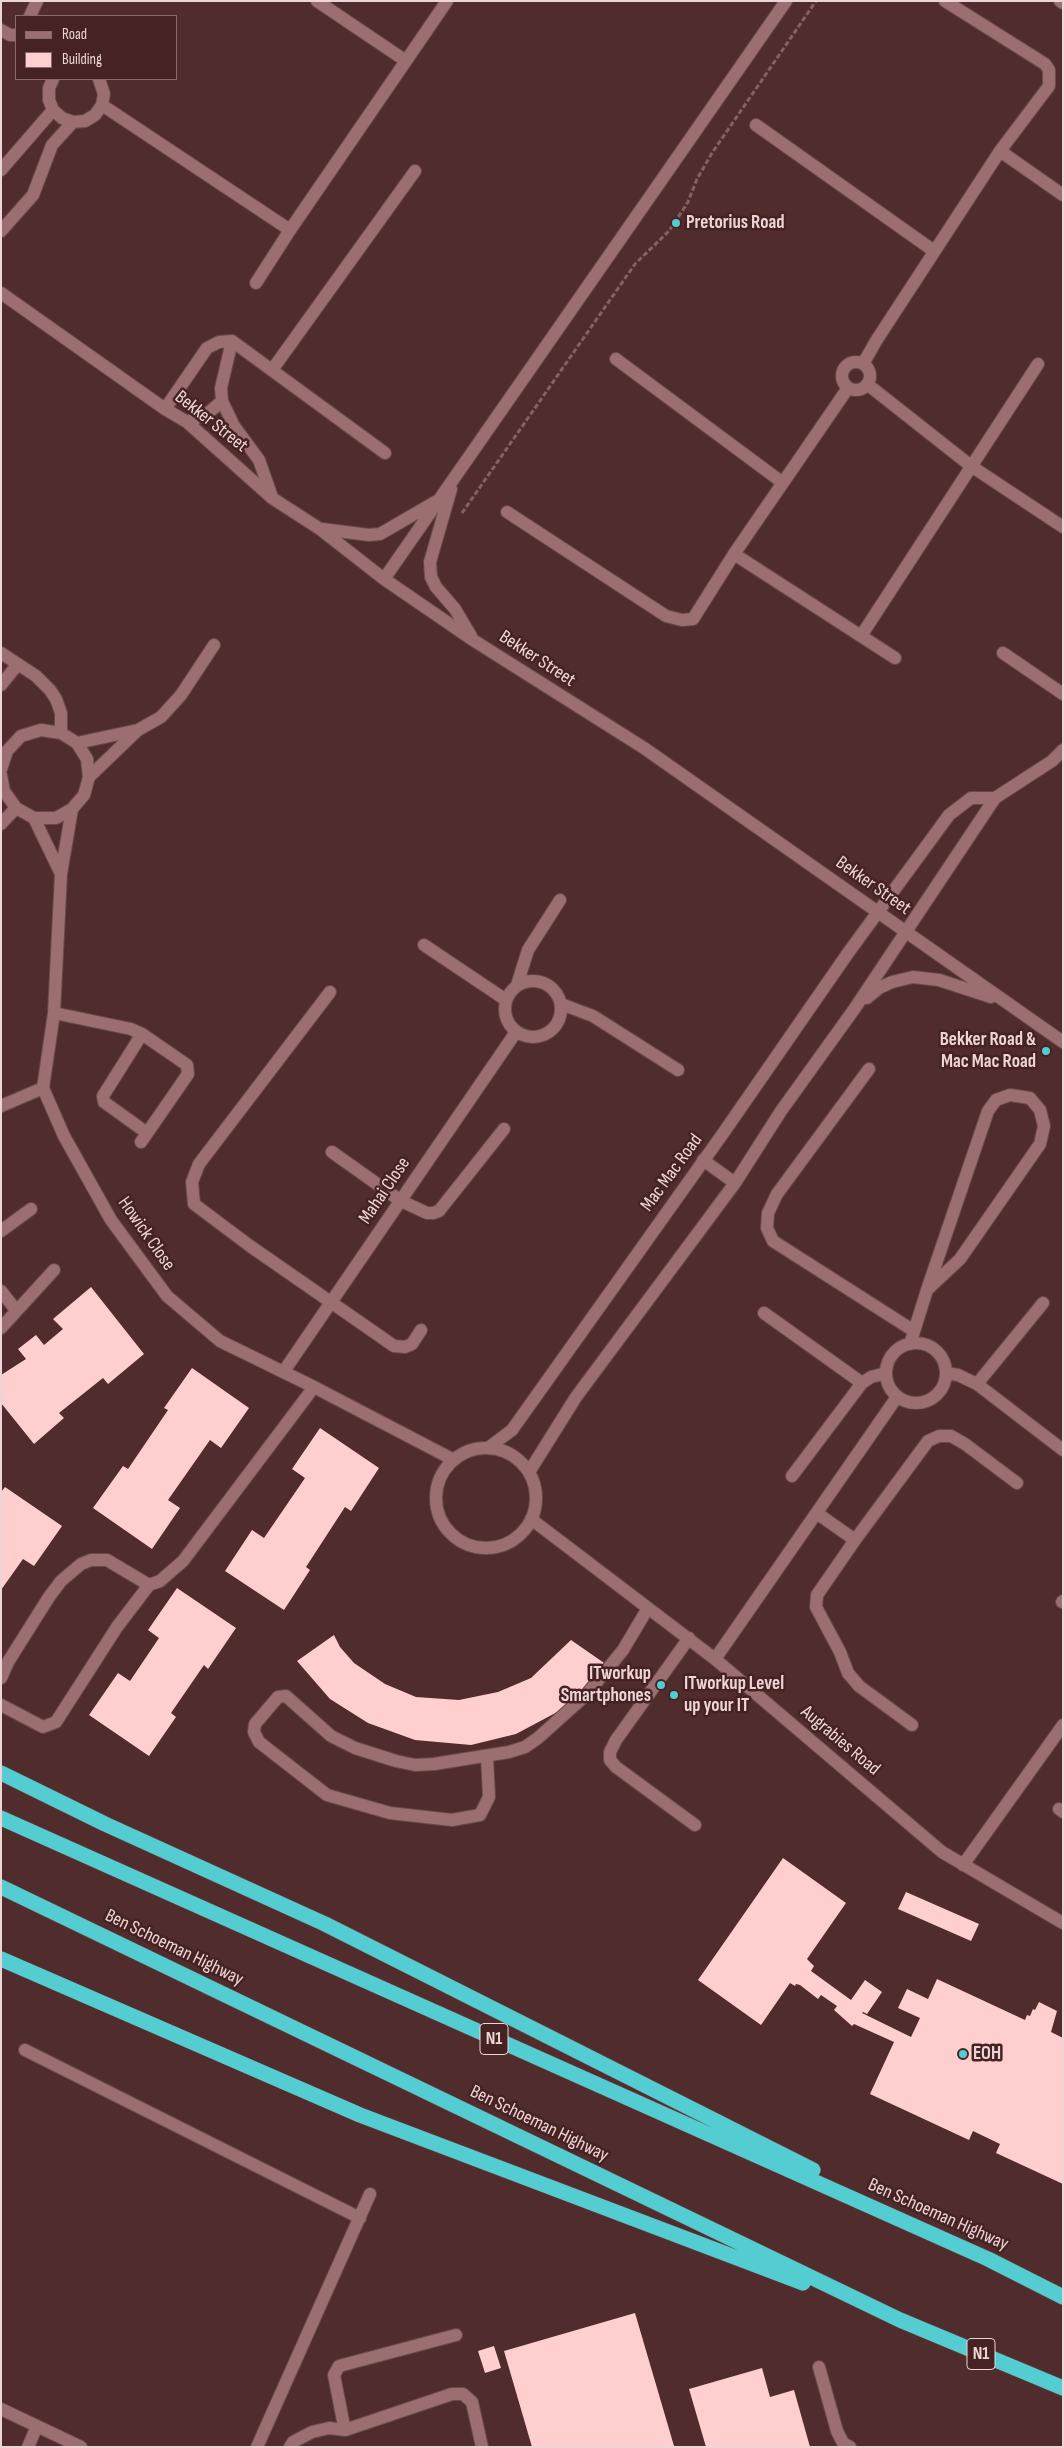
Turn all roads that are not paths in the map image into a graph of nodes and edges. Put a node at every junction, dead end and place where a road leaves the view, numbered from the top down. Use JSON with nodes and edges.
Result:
{"nodes":[{"id":1,"x":38,"y":1,"type":"edge"},
{"id":2,"x":317,"y":1,"type":"edge"},
{"id":3,"x":447,"y":1,"type":"edge"},
{"id":4,"x":786,"y":1,"type":"edge"},
{"id":5,"x":945,"y":1,"type":"edge"},
{"id":6,"x":31,"y":15,"type":"edge"},
{"id":7,"x":1,"y":30,"type":"edge"},
{"id":8,"x":15,"y":35,"type":"edge"},
{"id":9,"x":406,"y":61,"type":"junction"},
{"id":10,"x":53,"y":80,"type":"edge"},
{"id":11,"x":99,"y":80,"type":"edge"},
{"id":12,"x":102,"y":105,"type":"junction"},
{"id":13,"x":53,"y":110,"type":"junction"},
{"id":14,"x":73,"y":122,"type":"junction"},
{"id":15,"x":756,"y":125,"type":"dead end"},
{"id":16,"x":1000,"y":151,"type":"junction"},
{"id":17,"x":1,"y":170,"type":"edge"},
{"id":18,"x":416,"y":171,"type":"dead end"},
{"id":19,"x":1063,"y":194,"type":"edge"},
{"id":20,"x":290,"y":230,"type":"junction"},
{"id":21,"x":1,"y":231,"type":"edge"},
{"id":22,"x":934,"y":251,"type":"junction"},
{"id":23,"x":256,"y":283,"type":"dead end"},
{"id":24,"x":1,"y":293,"type":"edge"},
{"id":25,"x":232,"y":341,"type":"junction"},
{"id":26,"x":616,"y":359,"type":"dead end"},
{"id":27,"x":863,"y":364,"type":"junction"},
{"id":28,"x":1038,"y":364,"type":"dead end"},
{"id":29,"x":272,"y":370,"type":"junction"},
{"id":30,"x":867,"y":384,"type":"junction"},
{"id":31,"x":848,"y":388,"type":"junction"},
{"id":32,"x":222,"y":401,"type":"junction"},
{"id":33,"x":165,"y":409,"type":"junction"},
{"id":34,"x":187,"y":422,"type":"junction"},
{"id":35,"x":385,"y":453,"type":"dead end"},
{"id":36,"x":971,"y":466,"type":"junction"},
{"id":37,"x":453,"y":480,"type":"junction"},
{"id":38,"x":783,"y":483,"type":"junction"},
{"id":39,"x":272,"y":498,"type":"junction"},
{"id":40,"x":440,"y":500,"type":"junction"},
{"id":41,"x":507,"y":512,"type":"dead end"},
{"id":42,"x":1063,"y":528,"type":"edge"},
{"id":43,"x":320,"y":529,"type":"junction"},
{"id":44,"x":734,"y":554,"type":"junction"},
{"id":45,"x":384,"y":579,"type":"junction"},
{"id":46,"x":861,"y":636,"type":"junction"},
{"id":47,"x":474,"y":640,"type":"junction"},
{"id":48,"x":214,"y":645,"type":"dead end"},
{"id":49,"x":1003,"y":652,"type":"dead end"},
{"id":50,"x":1,"y":653,"type":"edge"},
{"id":51,"x":895,"y":658,"type":"dead end"},
{"id":52,"x":18,"y":664,"type":"junction"},
{"id":53,"x":1,"y":685,"type":"edge"},
{"id":54,"x":1063,"y":694,"type":"edge"},
{"id":55,"x":138,"y":730,"type":"junction"},
{"id":56,"x":61,"y":732,"type":"junction"},
{"id":57,"x":77,"y":743,"type":"junction"},
{"id":58,"x":1063,"y":750,"type":"edge"},
{"id":59,"x":1,"y":769,"type":"edge"},
{"id":60,"x":1,"y":775,"type":"edge"},
{"id":61,"x":89,"y":777,"type":"junction"},
{"id":62,"x":995,"y":798,"type":"junction"},
{"id":63,"x":16,"y":808,"type":"junction"},
{"id":64,"x":72,"y":809,"type":"junction"},
{"id":65,"x":34,"y":818,"type":"junction"},
{"id":66,"x":1,"y":824,"type":"edge"},
{"id":67,"x":61,"y":874,"type":"junction"},
{"id":68,"x":560,"y":900,"type":"dead end"},
{"id":69,"x":878,"y":913,"type":"junction"},
{"id":70,"x":906,"y":932,"type":"junction"},
{"id":71,"x":424,"y":945,"type":"dead end"},
{"id":72,"x":517,"y":985,"type":"junction"},
{"id":73,"x":330,"y":992,"type":"dead end"},
{"id":74,"x":506,"y":1000,"type":"junction"},
{"id":75,"x":1005,"y":1002,"type":"junction"},
{"id":76,"x":561,"y":1004,"type":"junction"},
{"id":77,"x":855,"y":1008,"type":"junction"},
{"id":78,"x":54,"y":1013,"type":"junction"},
{"id":79,"x":516,"y":1032,"type":"junction"},
{"id":80,"x":142,"y":1034,"type":"junction"},
{"id":81,"x":1063,"y":1042,"type":"edge"},
{"id":82,"x":869,"y":1069,"type":"dead end"},
{"id":83,"x":678,"y":1070,"type":"dead end"},
{"id":84,"x":43,"y":1088,"type":"junction"},
{"id":85,"x":1,"y":1106,"type":"edge"},
{"id":86,"x":504,"y":1129,"type":"dead end"},
{"id":87,"x":332,"y":1152,"type":"dead end"},
{"id":88,"x":703,"y":1160,"type":"junction"},
{"id":89,"x":735,"y":1183,"type":"junction"},
{"id":90,"x":401,"y":1201,"type":"junction"},
{"id":91,"x":31,"y":1209,"type":"dead end"},
{"id":92,"x":1,"y":1230,"type":"edge"},
{"id":93,"x":54,"y":1270,"type":"dead end"},
{"id":94,"x":927,"y":1290,"type":"junction"},
{"id":95,"x":1,"y":1292,"type":"edge"},
{"id":96,"x":331,"y":1303,"type":"junction"},
{"id":97,"x":1043,"y":1303,"type":"dead end"},
{"id":98,"x":16,"y":1310,"type":"junction"},
{"id":99,"x":764,"y":1313,"type":"dead end"},
{"id":100,"x":1,"y":1328,"type":"edge"},
{"id":101,"x":421,"y":1330,"type":"dead end"},
{"id":102,"x":914,"y":1331,"type":"junction"},
{"id":103,"x":910,"y":1344,"type":"junction"},
{"id":104,"x":284,"y":1372,"type":"junction"},
{"id":105,"x":886,"y":1373,"type":"junction"},
{"id":106,"x":946,"y":1373,"type":"junction"},
{"id":107,"x":862,"y":1383,"type":"junction"},
{"id":108,"x":976,"y":1384,"type":"junction"},
{"id":109,"x":314,"y":1387,"type":"junction"},
{"id":110,"x":897,"y":1397,"type":"junction"},
{"id":111,"x":488,"y":1448,"type":"junction"},
{"id":112,"x":1063,"y":1450,"type":"edge"},
{"id":113,"x":454,"y":1460,"type":"junction"},
{"id":114,"x":529,"y":1472,"type":"junction"},
{"id":115,"x":792,"y":1476,"type":"dead end"},
{"id":116,"x":1017,"y":1483,"type":"dead end"},
{"id":117,"x":818,"y":1514,"type":"junction"},
{"id":118,"x":531,"y":1519,"type":"junction"},
{"id":119,"x":855,"y":1540,"type":"junction"},
{"id":120,"x":149,"y":1586,"type":"junction"},
{"id":121,"x":648,"y":1608,"type":"junction"},
{"id":122,"x":689,"y":1638,"type":"junction"},
{"id":123,"x":715,"y":1659,"type":"junction"},
{"id":124,"x":1,"y":1678,"type":"edge"},
{"id":125,"x":1,"y":1705,"type":"edge"},
{"id":126,"x":912,"y":1725,"type":"dead end"},
{"id":127,"x":1063,"y":1725,"type":"edge"},
{"id":128,"x":487,"y":1757,"type":"junction"},
{"id":129,"x":1,"y":1773,"type":"edge"},
{"id":130,"x":1,"y":1777,"type":"edge"},
{"id":131,"x":1,"y":1818,"type":"edge"},
{"id":132,"x":105,"y":1824,"type":"junction"},
{"id":133,"x":695,"y":1825,"type":"dead end"},
{"id":134,"x":963,"y":1865,"type":"junction"},
{"id":135,"x":1,"y":1887,"type":"edge"},
{"id":136,"x":1063,"y":1923,"type":"edge"},
{"id":137,"x":1,"y":1959,"type":"edge"},
{"id":138,"x":25,"y":2050,"type":"dead end"},
{"id":139,"x":370,"y":2194,"type":"dead end"},
{"id":140,"x":360,"y":2218,"type":"junction"},
{"id":141,"x":988,"y":2259,"type":"junction"},
{"id":142,"x":1063,"y":2297,"type":"edge"},
{"id":143,"x":900,"y":2320,"type":"junction"},
{"id":144,"x":456,"y":2335,"type":"dead end"},
{"id":145,"x":819,"y":2367,"type":"dead end"},
{"id":146,"x":1063,"y":2388,"type":"edge"},
{"id":147,"x":1,"y":2409,"type":"edge"},
{"id":148,"x":37,"y":2426,"type":"junction"},
{"id":149,"x":345,"y":2430,"type":"junction"},
{"id":150,"x":28,"y":2447,"type":"edge"},
{"id":151,"x":81,"y":2447,"type":"edge"},
{"id":152,"x":257,"y":2447,"type":"edge"},
{"id":153,"x":290,"y":2447,"type":"edge"},
{"id":154,"x":482,"y":2447,"type":"edge"},
{"id":155,"x":850,"y":2447,"type":"edge"}],
"edges":[{"from":1,"to":6,"type":"street"},
{"from":2,"to":9,"type":"street"},
{"from":3,"to":9,"type":"street"},
{"from":4,"to":37,"type":"street"},
{"from":5,"to":16,"type":"street"},
{"from":7,"to":8,"type":"street"},
{"from":9,"to":20,"type":"street"},
{"from":10,"to":13,"type":"street"},
{"from":11,"to":12,"type":"street"},
{"from":12,"to":14,"type":"street"},
{"from":12,"to":20,"type":"street"},
{"from":13,"to":14,"type":"street"},
{"from":13,"to":17,"type":"street"},
{"from":14,"to":21,"type":"street"},
{"from":15,"to":22,"type":"street"},
{"from":16,"to":19,"type":"street"},
{"from":16,"to":22,"type":"street"},
{"from":18,"to":29,"type":"street"},
{"from":20,"to":23,"type":"street"},
{"from":22,"to":27,"type":"street"},
{"from":24,"to":33,"type":"street","name":"Bekker Street"},
{"from":25,"to":29,"type":"street"},
{"from":25,"to":32,"type":"street"},
{"from":25,"to":33,"type":"street"},
{"from":26,"to":38,"type":"street"},
{"from":27,"to":30,"type":"street"},
{"from":27,"to":31,"type":"street"},
{"from":28,"to":36,"type":"street"},
{"from":29,"to":35,"type":"street"},
{"from":30,"to":31,"type":"street"},
{"from":30,"to":36,"type":"street"},
{"from":31,"to":38,"type":"street"},
{"from":32,"to":34,"type":"street"},
{"from":32,"to":39,"type":"street"},
{"from":33,"to":34,"type":"street","name":"Bekker Street"},
{"from":34,"to":39,"type":"street","name":"Bekker Street"},
{"from":36,"to":42,"type":"street"},
{"from":36,"to":46,"type":"street"},
{"from":37,"to":40,"type":"street"},
{"from":37,"to":47,"type":"street"},
{"from":38,"to":44,"type":"street"},
{"from":39,"to":43,"type":"street","name":"Bekker Street"},
{"from":40,"to":43,"type":"street"},
{"from":40,"to":45,"type":"street"},
{"from":41,"to":44,"type":"street"},
{"from":43,"to":45,"type":"street","name":"Bekker Street"},
{"from":44,"to":46,"type":"street"},
{"from":45,"to":47,"type":"street","name":"Bekker Street"},
{"from":46,"to":51,"type":"street"},
{"from":47,"to":69,"type":"street","name":"Bekker Street"},
{"from":48,"to":55,"type":"street"},
{"from":49,"to":54,"type":"street"},
{"from":50,"to":52,"type":"street"},
{"from":52,"to":53,"type":"street"},
{"from":52,"to":56,"type":"street"},
{"from":55,"to":57,"type":"street"},
{"from":55,"to":61,"type":"street"},
{"from":56,"to":57,"type":"street"},
{"from":56,"to":59,"type":"street"},
{"from":57,"to":61,"type":"street"},
{"from":58,"to":62,"type":"street"},
{"from":60,"to":63,"type":"street"},
{"from":61,"to":64,"type":"street"},
{"from":62,"to":69,"type":"street","name":"Mac Mac Road"},
{"from":62,"to":70,"type":"street"},
{"from":63,"to":65,"type":"street"},
{"from":63,"to":66,"type":"street"},
{"from":64,"to":65,"type":"street"},
{"from":64,"to":67,"type":"street"},
{"from":65,"to":67,"type":"street"},
{"from":67,"to":78,"type":"street"},
{"from":68,"to":72,"type":"street"},
{"from":69,"to":70,"type":"street","name":"Bekker Street"},
{"from":69,"to":88,"type":"street","name":"Mac Mac Road"},
{"from":70,"to":75,"type":"street","name":"Bekker Street"},
{"from":70,"to":77,"type":"street"},
{"from":71,"to":74,"type":"street"},
{"from":72,"to":74,"type":"street"},
{"from":72,"to":76,"type":"street"},
{"from":73,"to":96,"type":"street"},
{"from":74,"to":79,"type":"street"},
{"from":75,"to":77,"type":"street"},
{"from":75,"to":81,"type":"street","name":"Bekker Street"},
{"from":76,"to":79,"type":"street"},
{"from":76,"to":83,"type":"street"},
{"from":77,"to":89,"type":"street"},
{"from":78,"to":80,"type":"street"},
{"from":78,"to":84,"type":"street"},
{"from":79,"to":90,"type":"street","name":"Mahai Close"},
{"from":80,"to":80,"type":"street"},
{"from":82,"to":102,"type":"street"},
{"from":84,"to":85,"type":"street"},
{"from":84,"to":104,"type":"street","name":"Howick Close"},
{"from":86,"to":90,"type":"street"},
{"from":87,"to":90,"type":"street"},
{"from":88,"to":89,"type":"street"},
{"from":88,"to":111,"type":"street","name":"Mac Mac Road"},
{"from":89,"to":114,"type":"street"},
{"from":90,"to":96,"type":"street","name":"Mahai Close"},
{"from":91,"to":92,"type":"street"},
{"from":93,"to":98,"type":"street"},
{"from":94,"to":94,"type":"street"},
{"from":94,"to":102,"type":"street"},
{"from":95,"to":98,"type":"street"},
{"from":96,"to":101,"type":"street"},
{"from":96,"to":104,"type":"street","name":"Mahai Close"},
{"from":97,"to":108,"type":"street"},
{"from":98,"to":100,"type":"street"},
{"from":99,"to":107,"type":"street"},
{"from":102,"to":103,"type":"street"},
{"from":103,"to":105,"type":"street"},
{"from":103,"to":106,"type":"street"},
{"from":104,"to":109,"type":"street","name":"Howick Close"},
{"from":105,"to":107,"type":"street"},
{"from":105,"to":110,"type":"street"},
{"from":106,"to":108,"type":"street"},
{"from":106,"to":110,"type":"street"},
{"from":107,"to":115,"type":"street"},
{"from":108,"to":112,"type":"street"},
{"from":109,"to":113,"type":"street","name":"Howick Close"},
{"from":109,"to":120,"type":"street"},
{"from":110,"to":117,"type":"street"},
{"from":111,"to":113,"type":"street"},
{"from":111,"to":114,"type":"street"},
{"from":113,"to":118,"type":"street"},
{"from":114,"to":118,"type":"street"},
{"from":116,"to":119,"type":"street"},
{"from":117,"to":119,"type":"street"},
{"from":117,"to":123,"type":"street"},
{"from":118,"to":121,"type":"street","name":"Augrabies Road"},
{"from":119,"to":126,"type":"street"},
{"from":120,"to":124,"type":"street"},
{"from":120,"to":125,"type":"street"},
{"from":121,"to":122,"type":"street","name":"Augrabies Road"},
{"from":121,"to":128,"type":"street"},
{"from":122,"to":123,"type":"street","name":"Augrabies Road"},
{"from":122,"to":133,"type":"street"},
{"from":123,"to":134,"type":"street","name":"Augrabies Road"},
{"from":127,"to":134,"type":"street"},
{"from":128,"to":128,"type":"street"},
{"from":129,"to":132,"type":"highway"},
{"from":130,"to":132,"type":"highway"},
{"from":131,"to":141,"type":"highway","name":"Ben Schoeman Highway","number":"N1"},
{"from":132,"to":141,"type":"highway"},
{"from":134,"to":136,"type":"street","name":"Augrabies Road"},
{"from":135,"to":143,"type":"highway","name":"Ben Schoeman Highway","number":"N1"},
{"from":137,"to":143,"type":"highway"},
{"from":138,"to":140,"type":"street"},
{"from":139,"to":140,"type":"street"},
{"from":140,"to":152,"type":"street"},
{"from":141,"to":142,"type":"highway","name":"Ben Schoeman Highway","number":"N1"},
{"from":143,"to":146,"type":"highway","name":"Ben Schoeman Highway","number":"N1"},
{"from":144,"to":149,"type":"street"},
{"from":145,"to":155,"type":"street"},
{"from":147,"to":148,"type":"street"},
{"from":148,"to":150,"type":"street"},
{"from":148,"to":151,"type":"street"},
{"from":149,"to":153,"type":"street"},
{"from":149,"to":154,"type":"street"}]}
